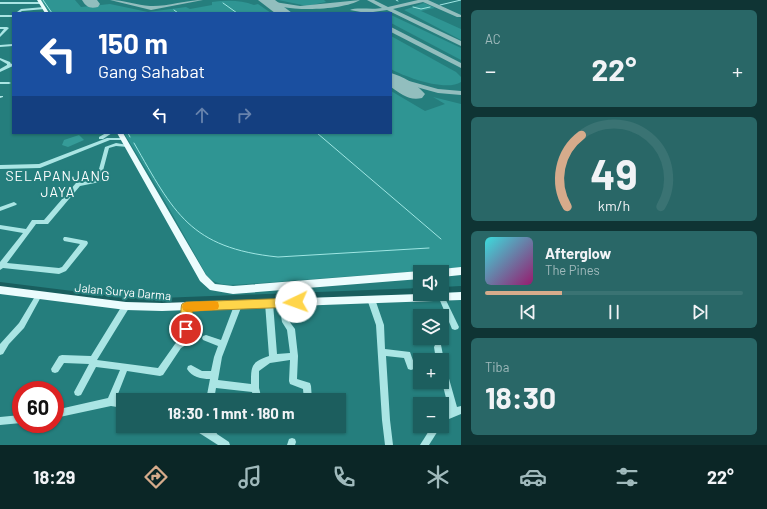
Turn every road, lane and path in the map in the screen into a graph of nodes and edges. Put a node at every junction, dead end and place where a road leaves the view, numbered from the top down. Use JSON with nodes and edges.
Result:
{"nodes":[{"id":1,"x":8,"y":0,"type":"edge"},
{"id":2,"x":39,"y":1,"type":"edge"},
{"id":3,"x":2,"y":4,"type":"edge"},
{"id":4,"x":44,"y":8,"type":"junction"},
{"id":5,"x":27,"y":11,"type":"edge"},
{"id":6,"x":19,"y":12,"type":"dead end"},
{"id":7,"x":46,"y":12,"type":"edge"},
{"id":8,"x":12,"y":16,"type":"edge"},
{"id":9,"x":1,"y":17,"type":"edge"},
{"id":10,"x":0,"y":28,"type":"edge"},
{"id":11,"x":0,"y":36,"type":"edge"},
{"id":12,"x":12,"y":45,"type":"edge"},
{"id":13,"x":0,"y":46,"type":"edge"},
{"id":14,"x":0,"y":59,"type":"edge"},
{"id":15,"x":11,"y":65,"type":"edge"},
{"id":16,"x":0,"y":71,"type":"edge"},
{"id":17,"x":0,"y":83,"type":"edge"},
{"id":18,"x":9,"y":83,"type":"dead end"},
{"id":19,"x":108,"y":134,"type":"edge"},
{"id":20,"x":124,"y":139,"type":"edge"},
{"id":21,"x":84,"y":147,"type":"junction"},
{"id":22,"x":0,"y":163,"type":"edge"},
{"id":23,"x":0,"y":167,"type":"edge"},
{"id":24,"x":14,"y":204,"type":"dead end"},
{"id":25,"x":0,"y":209,"type":"edge"},
{"id":26,"x":0,"y":227,"type":"edge"},
{"id":27,"x":26,"y":231,"type":"junction"},
{"id":28,"x":66,"y":239,"type":"dead end"},
{"id":29,"x":1,"y":266,"type":"edge"},
{"id":30,"x":461,"y":271,"type":"edge"},
{"id":31,"x":449,"y":272,"type":"edge"},
{"id":32,"x":413,"y":276,"type":"edge"},
{"id":33,"x":1,"y":292,"type":"edge"},
{"id":34,"x":39,"y":295,"type":"junction"},
{"id":35,"x":449,"y":296,"type":"edge"},
{"id":36,"x":461,"y":296,"type":"edge"},
{"id":37,"x":413,"y":297,"type":"edge"},
{"id":38,"x":371,"y":299,"type":"junction"},
{"id":39,"x":443,"y":301,"type":"edge"},
{"id":40,"x":269,"y":303,"type":"junction"},
{"id":41,"x":283,"y":303,"type":"junction"},
{"id":42,"x":238,"y":305,"type":"junction"},
{"id":43,"x":126,"y":306,"type":"junction"},
{"id":44,"x":186,"y":307,"type":"junction"},
{"id":45,"x":455,"y":327,"type":"dead end"},
{"id":46,"x":206,"y":338,"type":"dead end"},
{"id":47,"x":223,"y":344,"type":"junction"},
{"id":48,"x":438,"y":347,"type":"dead end"},
{"id":49,"x":0,"y":351,"type":"edge"},
{"id":50,"x":382,"y":352,"type":"junction"},
{"id":51,"x":439,"y":353,"type":"edge"},
{"id":52,"x":294,"y":356,"type":"junction"},
{"id":53,"x":273,"y":358,"type":"junction"},
{"id":54,"x":94,"y":361,"type":"junction"},
{"id":55,"x":411,"y":366,"type":"dead end"},
{"id":56,"x":125,"y":367,"type":"junction"},
{"id":57,"x":54,"y":369,"type":"dead end"},
{"id":58,"x":191,"y":369,"type":"dead end"},
{"id":59,"x":215,"y":375,"type":"junction"},
{"id":60,"x":213,"y":384,"type":"junction"},
{"id":61,"x":449,"y":387,"type":"edge"},
{"id":62,"x":254,"y":388,"type":"junction"},
{"id":63,"x":78,"y":392,"type":"dead end"},
{"id":64,"x":211,"y":393,"type":"edge"},
{"id":65,"x":256,"y":393,"type":"edge"},
{"id":66,"x":308,"y":393,"type":"edge"},
{"id":67,"x":111,"y":402,"type":"junction"},
{"id":68,"x":116,"y":403,"type":"edge"},
{"id":69,"x":458,"y":411,"type":"edge"},
{"id":70,"x":64,"y":412,"type":"edge"},
{"id":71,"x":449,"y":416,"type":"edge"},
{"id":72,"x":12,"y":420,"type":"edge"},
{"id":73,"x":0,"y":421,"type":"edge"},
{"id":74,"x":208,"y":433,"type":"edge"},
{"id":75,"x":212,"y":433,"type":"edge"},
{"id":76,"x":432,"y":433,"type":"edge"},
{"id":77,"x":213,"y":436,"type":"junction"},
{"id":78,"x":226,"y":445,"type":"edge"},
{"id":79,"x":389,"y":445,"type":"edge"},
{"id":80,"x":424,"y":445,"type":"edge"}],
"edges":[{"from":1,"to":3,"type":"street"},
{"from":2,"to":3,"type":"street"},
{"from":2,"to":4,"type":"main road"},
{"from":4,"to":5,"type":"street"},
{"from":4,"to":7,"type":"main road"},
{"from":5,"to":6,"type":"street"},
{"from":8,"to":9,"type":"street"},
{"from":10,"to":11,"type":"street"},
{"from":12,"to":13,"type":"street"},
{"from":14,"to":15,"type":"street"},
{"from":15,"to":16,"type":"street"},
{"from":17,"to":18,"type":"street"},
{"from":19,"to":21,"type":"street"},
{"from":20,"to":21,"type":"street"},
{"from":20,"to":27,"type":"street"},
{"from":20,"to":32,"type":"main road"},
{"from":21,"to":22,"type":"street"},
{"from":21,"to":23,"type":"street"},
{"from":24,"to":25,"type":"street"},
{"from":26,"to":27,"type":"street"},
{"from":27,"to":29,"type":"street"},
{"from":28,"to":29,"type":"street"},
{"from":30,"to":31,"type":"main road"},
{"from":33,"to":34,"type":"main road","name":"Jalan Surya Darma"},
{"from":34,"to":43,"type":"main road","name":"Jalan Surya Darma"},
{"from":34,"to":49,"type":"street"},
{"from":35,"to":36,"type":"main road","name":"Jalan Surya Darma"},
{"from":37,"to":38,"type":"main road","name":"Jalan Surya Darma"},
{"from":38,"to":41,"type":"main road","name":"Jalan Surya Darma"},
{"from":38,"to":50,"type":"street"},
{"from":39,"to":45,"type":"street"},
{"from":40,"to":41,"type":"main road","name":"Jalan Surya Darma"},
{"from":40,"to":42,"type":"main road","name":"Jalan Surya Darma"},
{"from":40,"to":53,"type":"street"},
{"from":41,"to":52,"type":"street"},
{"from":42,"to":44,"type":"main road","name":"Jalan Surya Darma"},
{"from":42,"to":47,"type":"street"},
{"from":43,"to":44,"type":"main road","name":"Jalan Surya Darma"},
{"from":43,"to":54,"type":"street"},
{"from":44,"to":56,"type":"street"},
{"from":46,"to":47,"type":"street"},
{"from":47,"to":59,"type":"street"},
{"from":48,"to":51,"type":"street"},
{"from":50,"to":55,"type":"street"},
{"from":50,"to":79,"type":"street"},
{"from":52,"to":53,"type":"street"},
{"from":52,"to":66,"type":"street"},
{"from":53,"to":62,"type":"street"},
{"from":54,"to":56,"type":"street"},
{"from":54,"to":57,"type":"street"},
{"from":54,"to":63,"type":"street"},
{"from":56,"to":67,"type":"street"},
{"from":58,"to":59,"type":"street"},
{"from":59,"to":60,"type":"street"},
{"from":60,"to":62,"type":"street"},
{"from":60,"to":64,"type":"street"},
{"from":61,"to":69,"type":"street"},
{"from":62,"to":65,"type":"street"},
{"from":67,"to":68,"type":"street"},
{"from":67,"to":70,"type":"street"},
{"from":69,"to":71,"type":"street"},
{"from":72,"to":73,"type":"street"},
{"from":74,"to":77,"type":"street"},
{"from":75,"to":77,"type":"street"},
{"from":76,"to":80,"type":"street"},
{"from":77,"to":78,"type":"street"}]}
